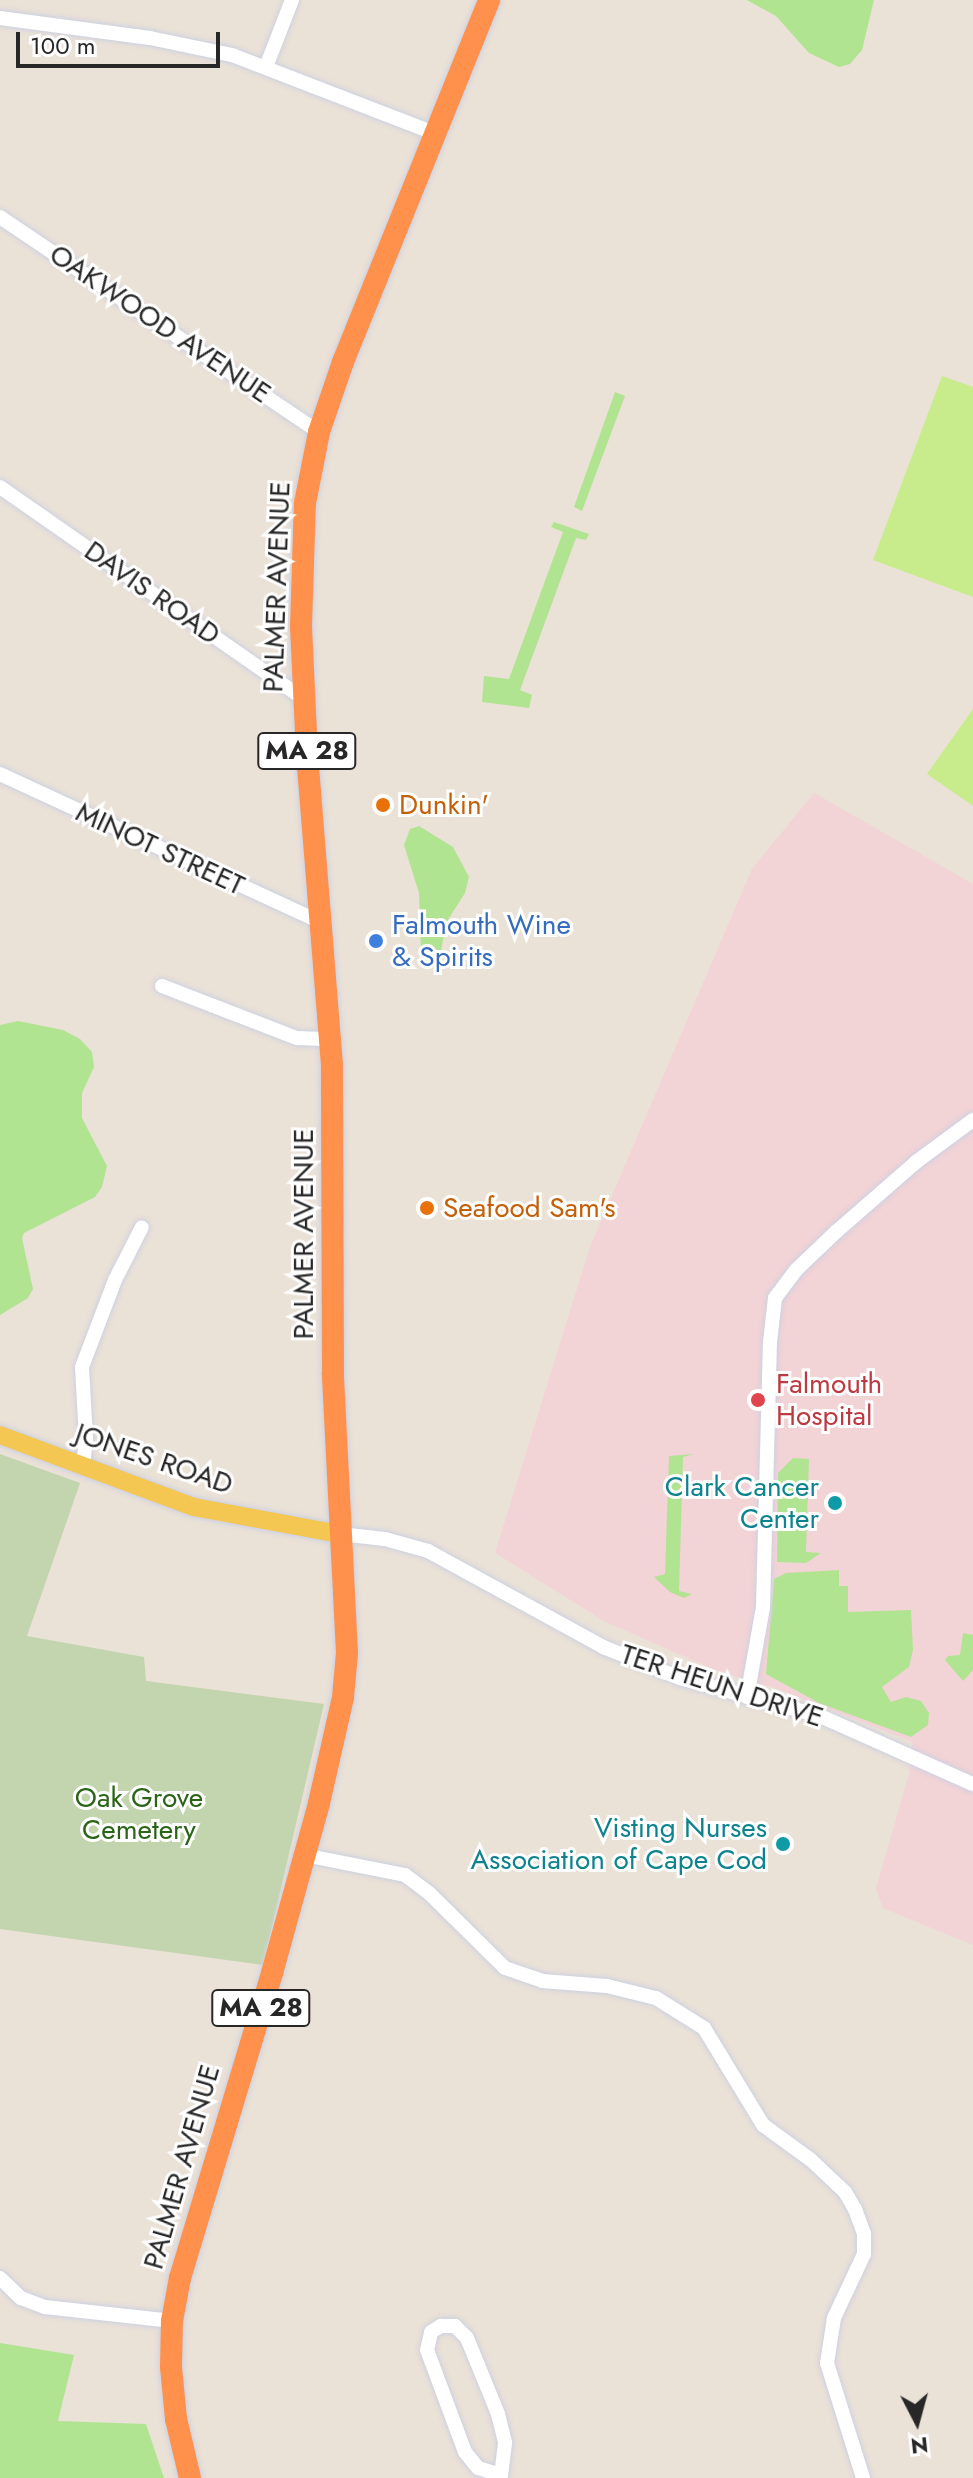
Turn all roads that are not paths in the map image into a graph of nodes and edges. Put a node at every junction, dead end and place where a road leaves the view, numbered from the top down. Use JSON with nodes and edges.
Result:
{"nodes":[{"id":1,"x":292,"y":0,"type":"edge"},
{"id":2,"x":489,"y":0,"type":"edge"},
{"id":3,"x":0,"y":18,"type":"edge"},
{"id":4,"x":266,"y":67,"type":"junction"},
{"id":5,"x":434,"y":133,"type":"junction"},
{"id":6,"x":0,"y":217,"type":"edge"},
{"id":7,"x":319,"y":432,"type":"junction"},
{"id":8,"x":0,"y":487,"type":"edge"},
{"id":9,"x":303,"y":698,"type":"junction"},
{"id":10,"x":0,"y":774,"type":"edge"},
{"id":11,"x":321,"y":922,"type":"junction"},
{"id":12,"x":162,"y":986,"type":"dead end"},
{"id":13,"x":330,"y":1039,"type":"junction"},
{"id":14,"x":973,"y":1120,"type":"edge"},
{"id":15,"x":142,"y":1227,"type":"dead end"},
{"id":16,"x":0,"y":1435,"type":"edge"},
{"id":17,"x":83,"y":1465,"type":"junction"},
{"id":18,"x":340,"y":1534,"type":"junction"},
{"id":19,"x":747,"y":1697,"type":"junction"},
{"id":20,"x":973,"y":1784,"type":"edge"},
{"id":21,"x":304,"y":1855,"type":"junction"},
{"id":22,"x":0,"y":2278,"type":"edge"},
{"id":23,"x":172,"y":2321,"type":"junction"},
{"id":24,"x":501,"y":2476,"type":"edge"},
{"id":25,"x":190,"y":2478,"type":"edge"},
{"id":26,"x":863,"y":2478,"type":"edge"}],
"edges":[{"from":1,"to":4,"type":"street"},
{"from":2,"to":5,"type":"highway","name":"PALMER AVENUE","number":"MA 28"},
{"from":3,"to":4,"type":"street"},
{"from":4,"to":5,"type":"street"},
{"from":5,"to":7,"type":"highway","name":"PALMER AVENUE","number":"MA 28"},
{"from":6,"to":7,"type":"street","name":"OAKWOOD AVENUE"},
{"from":7,"to":9,"type":"highway","name":"PALMER AVENUE","number":"MA 28"},
{"from":8,"to":9,"type":"street","name":"DAVIS ROAD"},
{"from":9,"to":11,"type":"highway","name":"PALMER AVENUE","number":"MA 28"},
{"from":10,"to":11,"type":"street","name":"MINOT STREET"},
{"from":11,"to":13,"type":"highway","name":"PALMER AVENUE","number":"MA 28"},
{"from":12,"to":13,"type":"street"},
{"from":13,"to":18,"type":"highway","name":"PALMER AVENUE","number":"MA 28"},
{"from":14,"to":19,"type":"street"},
{"from":15,"to":17,"type":"street"},
{"from":16,"to":17,"type":"main road","name":"JONES ROAD"},
{"from":17,"to":18,"type":"main road","name":"JONES ROAD"},
{"from":18,"to":19,"type":"street","name":"TER HEUN DRIVE"},
{"from":18,"to":21,"type":"highway","name":"PALMER AVENUE","number":"MA 28"},
{"from":19,"to":20,"type":"street","name":"TER HEUN DRIVE"},
{"from":21,"to":23,"type":"highway","name":"PALMER AVENUE","number":"MA 28"},
{"from":21,"to":26,"type":"street"},
{"from":22,"to":23,"type":"street"},
{"from":23,"to":25,"type":"highway","name":"PALMER AVENUE","number":"MA 28"},
{"from":24,"to":24,"type":"street"}]}
